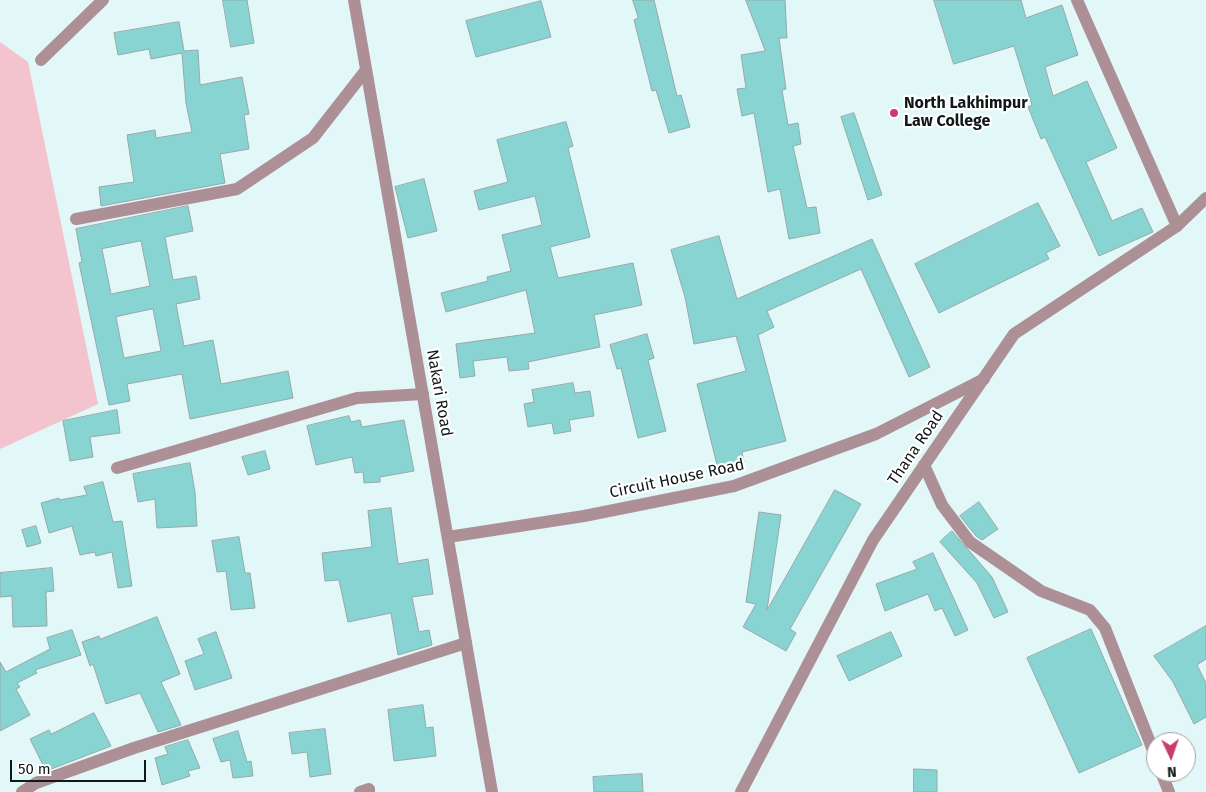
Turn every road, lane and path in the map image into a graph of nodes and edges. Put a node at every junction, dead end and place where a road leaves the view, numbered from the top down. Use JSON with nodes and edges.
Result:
{"nodes":[{"id":1,"x":103,"y":0,"type":"edge"},
{"id":2,"x":354,"y":0,"type":"edge"},
{"id":3,"x":1077,"y":0,"type":"edge"},
{"id":4,"x":41,"y":60,"type":"dead end"},
{"id":5,"x":366,"y":70,"type":"junction"},
{"id":6,"x":1206,"y":198,"type":"edge"},
{"id":7,"x":76,"y":219,"type":"dead end"},
{"id":8,"x":1177,"y":226,"type":"junction"},
{"id":9,"x":984,"y":379,"type":"junction"},
{"id":10,"x":423,"y":394,"type":"junction"},
{"id":11,"x":924,"y":465,"type":"junction"},
{"id":12,"x":116,"y":468,"type":"dead end"},
{"id":13,"x":448,"y":537,"type":"junction"},
{"id":14,"x":466,"y":644,"type":"junction"},
{"id":15,"x":1146,"y":733,"type":"edge"},
{"id":16,"x":22,"y":792,"type":"edge"},
{"id":17,"x":360,"y":792,"type":"edge"},
{"id":18,"x":369,"y":792,"type":"edge"},
{"id":19,"x":492,"y":792,"type":"edge"},
{"id":20,"x":741,"y":792,"type":"edge"}],
"edges":[{"from":1,"to":4,"type":"street"},
{"from":2,"to":5,"type":"street","name":"Nakari Road"},
{"from":3,"to":8,"type":"street"},
{"from":5,"to":7,"type":"street"},
{"from":5,"to":10,"type":"street","name":"Nakari Road"},
{"from":6,"to":8,"type":"street","name":"Thana Road"},
{"from":8,"to":9,"type":"street","name":"Thana Road"},
{"from":9,"to":11,"type":"street","name":"Thana Road"},
{"from":9,"to":13,"type":"street","name":"Circuit House Road"},
{"from":10,"to":12,"type":"street"},
{"from":10,"to":13,"type":"street","name":"Nakari Road"},
{"from":11,"to":15,"type":"street"},
{"from":11,"to":20,"type":"street","name":"Thana Road"},
{"from":13,"to":14,"type":"street","name":"Nakari Road"},
{"from":14,"to":16,"type":"street"},
{"from":14,"to":19,"type":"street","name":"Nakari Road"},
{"from":17,"to":18,"type":"street"}]}
